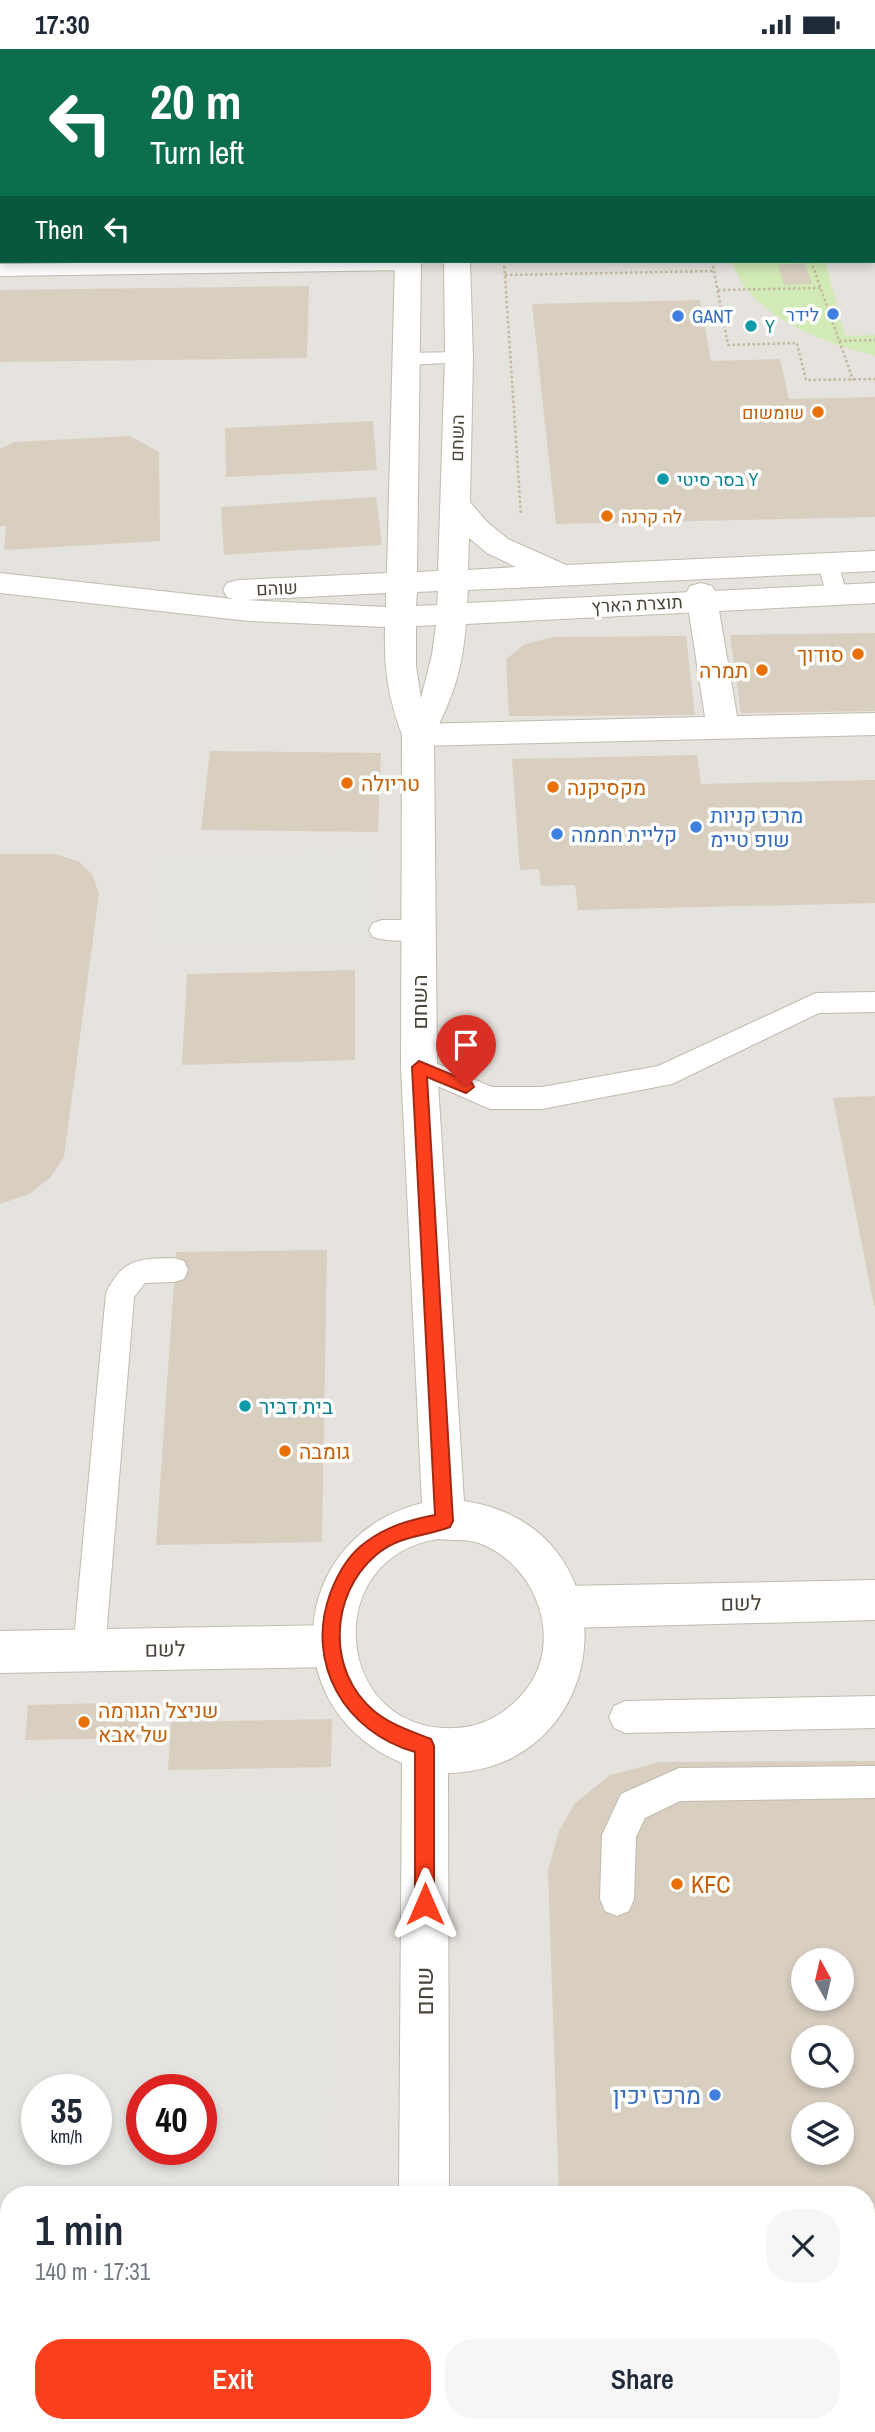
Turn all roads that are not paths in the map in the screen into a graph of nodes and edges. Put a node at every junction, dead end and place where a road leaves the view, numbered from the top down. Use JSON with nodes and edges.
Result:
{"nodes":[{"id":1,"x":262,"y":263,"type":"edge"},
{"id":2,"x":408,"y":263,"type":"edge"},
{"id":3,"x":457,"y":263,"type":"edge"},
{"id":4,"x":116,"y":264,"type":"edge"},
{"id":5,"x":0,"y":270,"type":"edge"},
{"id":6,"x":458,"y":358,"type":"junction"},
{"id":7,"x":406,"y":359,"type":"junction"},
{"id":8,"x":456,"y":504,"type":"junction"},
{"id":9,"x":875,"y":561,"type":"edge"},
{"id":10,"x":829,"y":564,"type":"junction"},
{"id":11,"x":575,"y":576,"type":"junction"},
{"id":12,"x":454,"y":582,"type":"junction"},
{"id":13,"x":0,"y":583,"type":"edge"},
{"id":14,"x":400,"y":584,"type":"junction"},
{"id":15,"x":875,"y":593,"type":"edge"},
{"id":16,"x":100,"y":594,"type":"junction"},
{"id":17,"x":836,"y":595,"type":"junction"},
{"id":18,"x":702,"y":597,"type":"junction"},
{"id":19,"x":452,"y":614,"type":"junction"},
{"id":20,"x":400,"y":617,"type":"junction"},
{"id":21,"x":875,"y":724,"type":"edge"},
{"id":22,"x":723,"y":727,"type":"junction"},
{"id":23,"x":418,"y":735,"type":"junction"},
{"id":24,"x":382,"y":930,"type":"dead end"},
{"id":25,"x":418,"y":930,"type":"junction"},
{"id":26,"x":875,"y":1002,"type":"edge"},
{"id":27,"x":419,"y":1067,"type":"junction"},
{"id":28,"x":174,"y":1270,"type":"dead end"},
{"id":29,"x":444,"y":1521,"type":"junction"},
{"id":30,"x":875,"y":1600,"type":"edge"},
{"id":31,"x":565,"y":1607,"type":"junction"},
{"id":32,"x":330,"y":1646,"type":"junction"},
{"id":33,"x":89,"y":1650,"type":"junction"},
{"id":34,"x":0,"y":1652,"type":"edge"},
{"id":35,"x":875,"y":1712,"type":"edge"},
{"id":36,"x":625,"y":1717,"type":"dead end"},
{"id":37,"x":425,"y":1746,"type":"junction"},
{"id":38,"x":875,"y":1782,"type":"edge"},
{"id":39,"x":617,"y":1899,"type":"dead end"},
{"id":40,"x":424,"y":2186,"type":"edge"}],
"edges":[{"from":1,"to":4,"type":"lane"},
{"from":2,"to":7,"type":"street","name":"השחם"},
{"from":3,"to":6,"type":"street","name":"השחם"},
{"from":4,"to":5,"type":"lane"},
{"from":6,"to":7,"type":"lane"},
{"from":6,"to":8,"type":"street","name":"השחם"},
{"from":7,"to":14,"type":"street","name":"השחם"},
{"from":8,"to":11,"type":"street"},
{"from":8,"to":12,"type":"street","name":"השחם"},
{"from":9,"to":10,"type":"street","name":"תוצרת הארץ"},
{"from":10,"to":11,"type":"street","name":"תוצרת הארץ"},
{"from":10,"to":17,"type":"lane"},
{"from":11,"to":12,"type":"street","name":"תוצרת הארץ"},
{"from":12,"to":14,"type":"street","name":"שוהם"},
{"from":12,"to":19,"type":"street","name":"השחם"},
{"from":13,"to":16,"type":"street","name":"שוהם"},
{"from":14,"to":16,"type":"street","name":"שוהם"},
{"from":14,"to":20,"type":"street","name":"השחם"},
{"from":15,"to":17,"type":"street","name":"תוצרת הארץ"},
{"from":16,"to":20,"type":"street","name":"שוהם"},
{"from":17,"to":18,"type":"street","name":"תוצרת הארץ"},
{"from":18,"to":19,"type":"street","name":"תוצרת הארץ"},
{"from":18,"to":22,"type":"street"},
{"from":19,"to":20,"type":"street","name":"תוצרת הארץ"},
{"from":19,"to":23,"type":"street","name":"השחם"},
{"from":20,"to":23,"type":"street","name":"השחם"},
{"from":21,"to":22,"type":"street"},
{"from":22,"to":23,"type":"street"},
{"from":23,"to":25,"type":"street","name":"השחם"},
{"from":24,"to":25,"type":"lane"},
{"from":25,"to":27,"type":"street","name":"השחם"},
{"from":26,"to":27,"type":"lane"},
{"from":27,"to":29,"type":"street","name":"השחם"},
{"from":28,"to":33,"type":"lane"},
{"from":29,"to":31,"type":"street"},
{"from":29,"to":32,"type":"street"},
{"from":30,"to":31,"type":"street","name":"לשם"},
{"from":31,"to":37,"type":"street"},
{"from":32,"to":33,"type":"street","name":"לשם"},
{"from":32,"to":37,"type":"street"},
{"from":33,"to":34,"type":"street","name":"לשם"},
{"from":35,"to":36,"type":"lane"},
{"from":37,"to":40,"type":"street","name":"שחם"},
{"from":38,"to":39,"type":"lane"}]}
